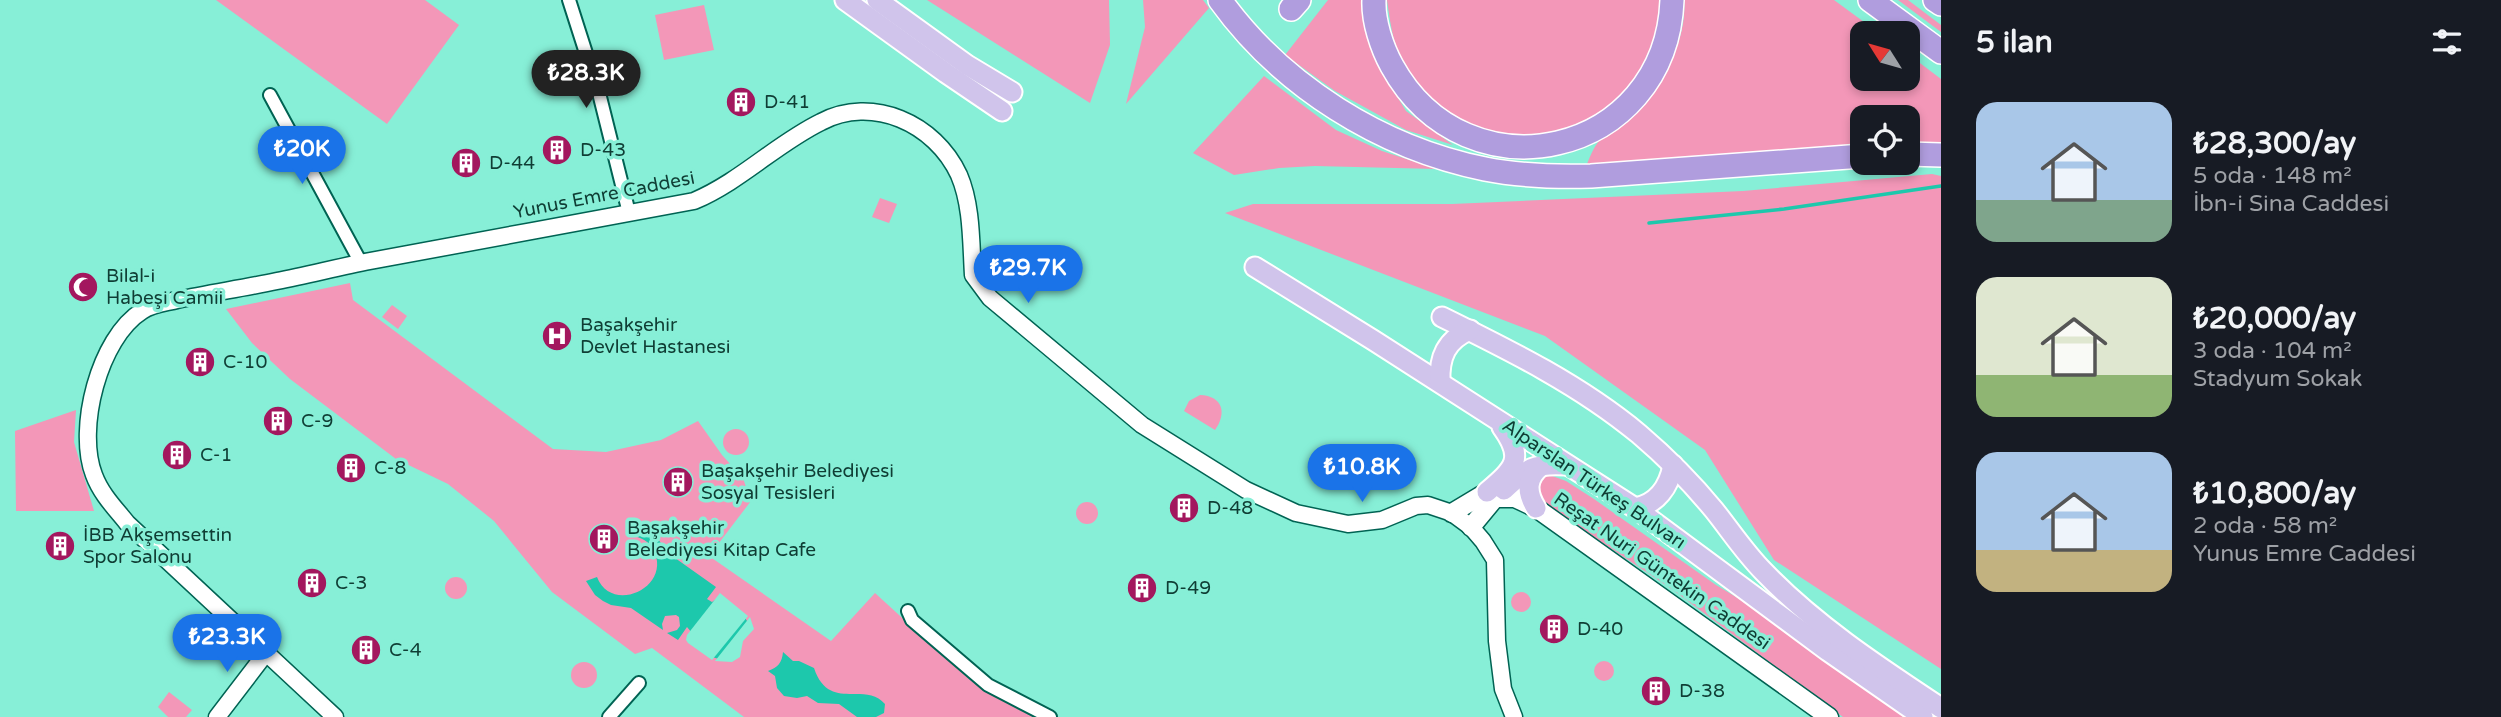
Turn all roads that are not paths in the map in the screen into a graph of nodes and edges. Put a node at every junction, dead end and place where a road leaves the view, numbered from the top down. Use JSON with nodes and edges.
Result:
{"nodes":[{"id":1,"x":569,"y":0,"type":"edge"},
{"id":2,"x":845,"y":0,"type":"edge"},
{"id":3,"x":877,"y":0,"type":"edge"},
{"id":4,"x":1220,"y":0,"type":"edge"},
{"id":5,"x":1374,"y":0,"type":"edge"},
{"id":6,"x":1672,"y":0,"type":"edge"},
{"id":7,"x":1870,"y":0,"type":"edge"},
{"id":8,"x":1935,"y":0,"type":"edge"},
{"id":9,"x":1941,"y":4,"type":"edge"},
{"id":10,"x":1941,"y":52,"type":"edge"},
{"id":11,"x":1012,"y":92,"type":"dead end"},
{"id":12,"x":270,"y":95,"type":"dead end"},
{"id":13,"x":1002,"y":111,"type":"dead end"},
{"id":14,"x":1920,"y":154,"type":"edge"},
{"id":15,"x":1941,"y":155,"type":"edge"},
{"id":16,"x":1850,"y":157,"type":"edge"},
{"id":17,"x":628,"y":213,"type":"junction"},
{"id":18,"x":361,"y":262,"type":"junction"},
{"id":19,"x":1255,"y":267,"type":"dead end"},
{"id":20,"x":1442,"y":317,"type":"dead end"},
{"id":21,"x":1470,"y":330,"type":"junction"},
{"id":22,"x":1440,"y":382,"type":"junction"},
{"id":23,"x":1495,"y":418,"type":"junction"},
{"id":24,"x":1543,"y":464,"type":"junction"},
{"id":25,"x":1673,"y":465,"type":"junction"},
{"id":26,"x":1567,"y":466,"type":"junction"},
{"id":27,"x":1491,"y":495,"type":"junction"},
{"id":28,"x":1536,"y":508,"type":"junction"},
{"id":29,"x":1635,"y":508,"type":"junction"},
{"id":30,"x":1452,"y":513,"type":"junction"},
{"id":31,"x":1471,"y":527,"type":"junction"},
{"id":32,"x":908,"y":611,"type":"dead end"},
{"id":33,"x":267,"y":653,"type":"junction"},
{"id":34,"x":639,"y":683,"type":"dead end"},
{"id":35,"x":1941,"y":708,"type":"edge"},
{"id":36,"x":216,"y":717,"type":"edge"},
{"id":37,"x":335,"y":717,"type":"edge"},
{"id":38,"x":609,"y":717,"type":"edge"},
{"id":39,"x":1050,"y":717,"type":"edge"},
{"id":40,"x":1514,"y":717,"type":"edge"},
{"id":41,"x":1829,"y":717,"type":"edge"},
{"id":42,"x":1923,"y":717,"type":"edge"}],
"edges":[{"from":1,"to":17,"type":"street"},
{"from":2,"to":13,"type":"main road"},
{"from":3,"to":11,"type":"main road"},
{"from":4,"to":16,"type":"highway"},
{"from":5,"to":6,"type":"highway"},
{"from":7,"to":10,"type":"highway"},
{"from":8,"to":9,"type":"highway"},
{"from":12,"to":18,"type":"street"},
{"from":14,"to":15,"type":"highway"},
{"from":17,"to":18,"type":"street","name":"Yunus Emre Caddesi"},
{"from":17,"to":30,"type":"street","name":"Yunus Emre Caddesi"},
{"from":18,"to":33,"type":"street","name":"Yunus Emre Caddesi"},
{"from":19,"to":22,"type":"main road","name":"Alparslan Türkeş Bulvarı"},
{"from":20,"to":21,"type":"main road"},
{"from":21,"to":22,"type":"main road"},
{"from":21,"to":25,"type":"main road"},
{"from":22,"to":23,"type":"main road","name":"Alparslan Türkeş Bulvarı"},
{"from":23,"to":26,"type":"main road","name":"Alparslan Türkeş Bulvarı"},
{"from":23,"to":27,"type":"main road"},
{"from":24,"to":26,"type":"main road"},
{"from":24,"to":27,"type":"main road"},
{"from":24,"to":28,"type":"main road"},
{"from":25,"to":29,"type":"main road"},
{"from":25,"to":35,"type":"main road"},
{"from":26,"to":29,"type":"main road","name":"Alparslan Türkeş Bulvarı"},
{"from":27,"to":28,"type":"main road","name":"Reşat Nuri Güntekin Caddesi"},
{"from":27,"to":30,"type":"main road"},
{"from":27,"to":31,"type":"main road"},
{"from":28,"to":41,"type":"main road","name":"Reşat Nuri Güntekin Caddesi"},
{"from":29,"to":42,"type":"main road","name":"Alparslan Türkeş Bulvarı"},
{"from":30,"to":31,"type":"street","name":"Yunus Emre Caddesi"},
{"from":31,"to":40,"type":"street","name":"Yunus Emre Caddesi"},
{"from":32,"to":39,"type":"street"},
{"from":33,"to":36,"type":"street"},
{"from":33,"to":37,"type":"street","name":"Yunus Emre Caddesi"},
{"from":34,"to":38,"type":"street"}]}
